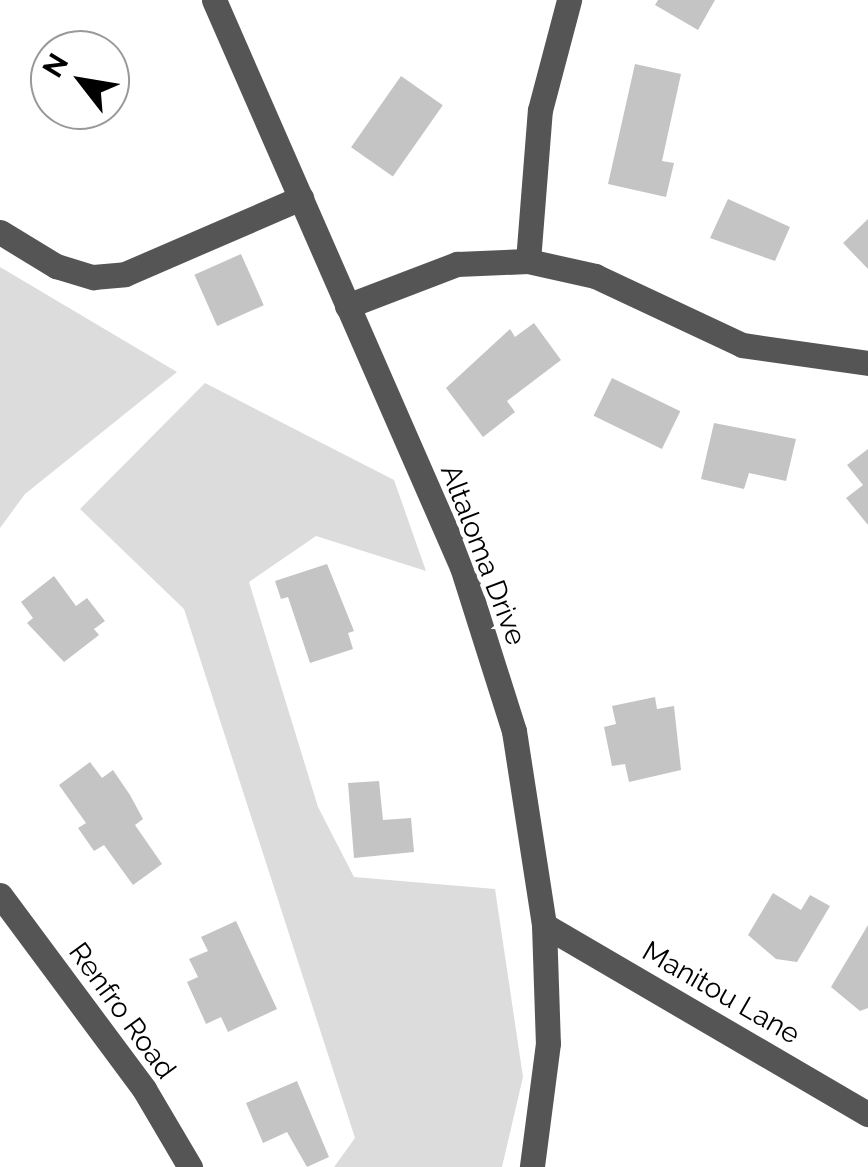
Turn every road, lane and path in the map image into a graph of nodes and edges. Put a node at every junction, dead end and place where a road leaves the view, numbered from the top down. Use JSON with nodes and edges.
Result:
{"nodes":[{"id":1,"x":214,"y":0,"type":"edge"},
{"id":2,"x":569,"y":0,"type":"edge"},
{"id":3,"x":300,"y":198,"type":"junction"},
{"id":4,"x":0,"y":232,"type":"edge"},
{"id":5,"x":528,"y":260,"type":"junction"},
{"id":6,"x":346,"y":306,"type":"junction"},
{"id":7,"x":868,"y":363,"type":"edge"},
{"id":8,"x":0,"y":895,"type":"edge"},
{"id":9,"x":544,"y":925,"type":"junction"},
{"id":10,"x":868,"y":1114,"type":"edge"},
{"id":11,"x":190,"y":1167,"type":"edge"},
{"id":12,"x":532,"y":1167,"type":"edge"}],
"edges":[{"from":1,"to":3,"type":"street","name":"Altaloma Drive"},
{"from":2,"to":5,"type":"street"},
{"from":3,"to":4,"type":"street"},
{"from":3,"to":6,"type":"street","name":"Altaloma Drive"},
{"from":5,"to":6,"type":"street"},
{"from":5,"to":7,"type":"street"},
{"from":6,"to":9,"type":"street","name":"Altaloma Drive"},
{"from":8,"to":11,"type":"street","name":"Renfro Road"},
{"from":9,"to":10,"type":"street","name":"Manitou Lane"},
{"from":9,"to":12,"type":"street","name":"Altaloma Drive"}]}
